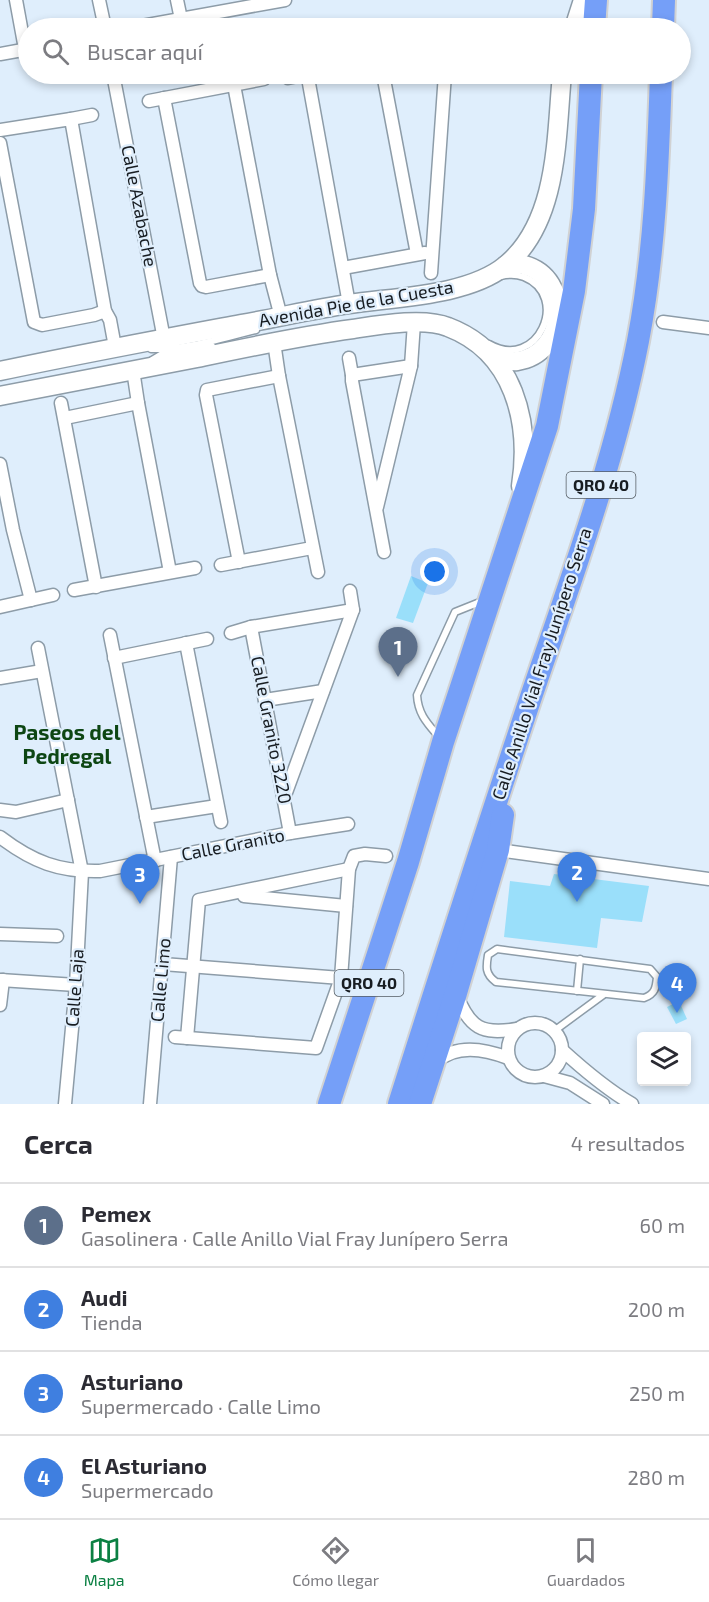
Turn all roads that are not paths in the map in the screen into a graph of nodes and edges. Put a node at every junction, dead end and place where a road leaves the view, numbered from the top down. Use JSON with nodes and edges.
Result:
{"nodes":[{"id":1,"x":16,"y":0,"type":"edge"},
{"id":2,"x":99,"y":0,"type":"edge"},
{"id":3,"x":177,"y":0,"type":"edge"},
{"id":4,"x":285,"y":0,"type":"edge"},
{"id":5,"x":583,"y":0,"type":"edge"},
{"id":6,"x":596,"y":0,"type":"edge"},
{"id":7,"x":664,"y":0,"type":"edge"},
{"id":8,"x":256,"y":3,"type":"edge"},
{"id":9,"x":20,"y":18,"type":"edge"},
{"id":10,"x":103,"y":18,"type":"edge"},
{"id":11,"x":181,"y":18,"type":"edge"},
{"id":12,"x":186,"y":18,"type":"edge"},
{"id":13,"x":577,"y":18,"type":"edge"},
{"id":14,"x":595,"y":18,"type":"edge"},
{"id":15,"x":663,"y":18,"type":"edge"},
{"id":16,"x":18,"y":51,"type":"edge"},
{"id":17,"x":0,"y":54,"type":"edge"},
{"id":18,"x":115,"y":84,"type":"edge"},
{"id":19,"x":239,"y":84,"type":"edge"},
{"id":20,"x":309,"y":84,"type":"edge"},
{"id":21,"x":385,"y":84,"type":"edge"},
{"id":22,"x":444,"y":84,"type":"edge"},
{"id":23,"x":561,"y":84,"type":"edge"},
{"id":24,"x":590,"y":84,"type":"edge"},
{"id":25,"x":661,"y":84,"type":"edge"},
{"id":26,"x":234,"y":85,"type":"junction"},
{"id":27,"x":164,"y":98,"type":"junction"},
{"id":28,"x":149,"y":101,"type":"dead end"},
{"id":29,"x":92,"y":115,"type":"dead end"},
{"id":30,"x":71,"y":119,"type":"junction"},
{"id":31,"x":0,"y":130,"type":"edge"},
{"id":32,"x":0,"y":143,"type":"edge"},
{"id":33,"x":434,"y":251,"type":"junction"},
{"id":34,"x":417,"y":254,"type":"junction"},
{"id":35,"x":506,"y":265,"type":"junction"},
{"id":36,"x":344,"y":268,"type":"junction"},
{"id":37,"x":431,"y":273,"type":"dead end"},
{"id":38,"x":270,"y":275,"type":"junction"},
{"id":39,"x":480,"y":281,"type":"junction"},
{"id":40,"x":349,"y":304,"type":"junction"},
{"id":41,"x":105,"y":310,"type":"junction"},
{"id":42,"x":663,"y":322,"type":"dead end"},
{"id":43,"x":414,"y":323,"type":"junction"},
{"id":44,"x":446,"y":326,"type":"junction"},
{"id":45,"x":276,"y":328,"type":"junction"},
{"id":46,"x":709,"y":328,"type":"edge"},
{"id":47,"x":164,"y":339,"type":"junction"},
{"id":48,"x":115,"y":347,"type":"junction"},
{"id":49,"x":349,"y":358,"type":"dead end"},
{"id":50,"x":494,"y":358,"type":"junction"},
{"id":51,"x":411,"y":366,"type":"junction"},
{"id":52,"x":133,"y":370,"type":"junction"},
{"id":53,"x":0,"y":371,"type":"edge"},
{"id":54,"x":352,"y":375,"type":"junction"},
{"id":55,"x":279,"y":376,"type":"junction"},
{"id":56,"x":0,"y":396,"type":"edge"},
{"id":57,"x":61,"y":403,"type":"dead end"},
{"id":58,"x":138,"y":403,"type":"junction"},
{"id":59,"x":65,"y":418,"type":"junction"},
{"id":60,"x":0,"y":464,"type":"edge"},
{"id":61,"x":375,"y":511,"type":"junction"},
{"id":62,"x":516,"y":524,"type":"junction"},
{"id":63,"x":6,"y":532,"type":"edge"},
{"id":64,"x":312,"y":548,"type":"junction"},
{"id":65,"x":384,"y":552,"type":"dead end"},
{"id":66,"x":239,"y":562,"type":"junction"},
{"id":67,"x":221,"y":565,"type":"dead end"},
{"id":68,"x":195,"y":568,"type":"dead end"},
{"id":69,"x":170,"y":572,"type":"junction"},
{"id":70,"x":318,"y":572,"type":"dead end"},
{"id":71,"x":96,"y":587,"type":"junction"},
{"id":72,"x":74,"y":590,"type":"dead end"},
{"id":73,"x":351,"y":591,"type":"dead end"},
{"id":74,"x":53,"y":595,"type":"dead end"},
{"id":75,"x":491,"y":598,"type":"junction"},
{"id":76,"x":31,"y":600,"type":"junction"},
{"id":77,"x":0,"y":607,"type":"edge"},
{"id":78,"x":352,"y":610,"type":"junction"},
{"id":79,"x":251,"y":627,"type":"junction"},
{"id":80,"x":231,"y":633,"type":"dead end"},
{"id":81,"x":110,"y":635,"type":"dead end"},
{"id":82,"x":207,"y":639,"type":"dead end"},
{"id":83,"x":186,"y":643,"type":"junction"},
{"id":84,"x":38,"y":648,"type":"dead end"},
{"id":85,"x":114,"y":658,"type":"junction"},
{"id":86,"x":42,"y":671,"type":"junction"},
{"id":87,"x":0,"y":678,"type":"edge"},
{"id":88,"x":323,"y":691,"type":"junction"},
{"id":89,"x":265,"y":700,"type":"junction"},
{"id":90,"x":443,"y":742,"type":"junction"},
{"id":91,"x":515,"y":745,"type":"junction"},
{"id":92,"x":284,"y":798,"type":"junction"},
{"id":93,"x":68,"y":801,"type":"junction"},
{"id":94,"x":217,"y":806,"type":"junction"},
{"id":95,"x":0,"y":810,"type":"edge"},
{"id":96,"x":146,"y":817,"type":"junction"},
{"id":97,"x":221,"y":822,"type":"dead end"},
{"id":98,"x":348,"y":824,"type":"dead end"},
{"id":99,"x":290,"y":833,"type":"junction"},
{"id":100,"x":0,"y":837,"type":"edge"},
{"id":101,"x":498,"y":850,"type":"junction"},
{"id":102,"x":386,"y":856,"type":"dead end"},
{"id":103,"x":171,"y":857,"type":"junction"},
{"id":104,"x":154,"y":861,"type":"junction"},
{"id":105,"x":349,"y":869,"type":"junction"},
{"id":106,"x":82,"y":872,"type":"junction"},
{"id":107,"x":709,"y":879,"type":"edge"},
{"id":108,"x":231,"y":895,"type":"junction"},
{"id":109,"x":346,"y":906,"type":"junction"},
{"id":110,"x":0,"y":934,"type":"edge"},
{"id":111,"x":57,"y":936,"type":"dead end"},
{"id":112,"x":580,"y":959,"type":"junction"},
{"id":113,"x":476,"y":962,"type":"junction"},
{"id":114,"x":163,"y":964,"type":"junction"},
{"id":115,"x":193,"y":966,"type":"junction"},
{"id":116,"x":341,"y":978,"type":"junction"},
{"id":117,"x":1,"y":980,"type":"edge"},
{"id":118,"x":76,"y":985,"type":"junction"},
{"id":119,"x":576,"y":991,"type":"junction"},
{"id":120,"x":456,"y":993,"type":"junction"},
{"id":121,"x":603,"y":994,"type":"junction"},
{"id":122,"x":0,"y":1005,"type":"edge"},
{"id":123,"x":517,"y":1029,"type":"junction"},
{"id":124,"x":554,"y":1031,"type":"junction"},
{"id":125,"x":562,"y":1050,"type":"junction"},
{"id":126,"x":508,"y":1058,"type":"junction"},
{"id":127,"x":433,"y":1065,"type":"junction"},
{"id":128,"x":544,"y":1076,"type":"junction"},
{"id":129,"x":65,"y":1104,"type":"edge"},
{"id":130,"x":150,"y":1104,"type":"edge"},
{"id":131,"x":329,"y":1104,"type":"edge"},
{"id":132,"x":399,"y":1104,"type":"edge"},
{"id":133,"x":420,"y":1104,"type":"edge"},
{"id":134,"x":603,"y":1104,"type":"edge"},
{"id":135,"x":632,"y":1104,"type":"edge"}],
"edges":[{"from":1,"to":9,"type":"street"},
{"from":2,"to":10,"type":"street"},
{"from":3,"to":11,"type":"street"},
{"from":4,"to":8,"type":"street"},
{"from":5,"to":13,"type":"main road"},
{"from":6,"to":14,"type":"highway"},
{"from":7,"to":15,"type":"highway"},
{"from":8,"to":12,"type":"street"},
{"from":16,"to":17,"type":"street"},
{"from":18,"to":47,"type":"street","name":"Calle Azabache"},
{"from":19,"to":26,"type":"street"},
{"from":20,"to":36,"type":"street"},
{"from":21,"to":34,"type":"street"},
{"from":22,"to":33,"type":"street"},
{"from":23,"to":35,"type":"main road","name":"Avenida Pie de la Cuesta"},
{"from":24,"to":62,"type":"highway","number":"QRO 40"},
{"from":25,"to":91,"type":"highway","name":"Calle Anillo Vial Fray Junípero Serra","number":"QRO 40"},
{"from":26,"to":27,"type":"street"},
{"from":26,"to":38,"type":"street"},
{"from":27,"to":28,"type":"street"},
{"from":27,"to":38,"type":"street"},
{"from":29,"to":30,"type":"street"},
{"from":30,"to":31,"type":"street"},
{"from":30,"to":41,"type":"street"},
{"from":32,"to":41,"type":"street"},
{"from":33,"to":34,"type":"street"},
{"from":33,"to":37,"type":"street"},
{"from":34,"to":36,"type":"street"},
{"from":35,"to":39,"type":"main road","name":"Avenida Pie de la Cuesta"},
{"from":35,"to":50,"type":"main road"},
{"from":36,"to":40,"type":"street"},
{"from":38,"to":45,"type":"street"},
{"from":39,"to":40,"type":"main road","name":"Avenida Pie de la Cuesta"},
{"from":39,"to":44,"type":"lane"},
{"from":40,"to":45,"type":"main road","name":"Avenida Pie de la Cuesta"},
{"from":41,"to":48,"type":"street"},
{"from":42,"to":46,"type":"street"},
{"from":43,"to":44,"type":"main road","name":"Avenida Pie de la Cuesta"},
{"from":43,"to":45,"type":"main road","name":"Avenida Pie de la Cuesta"},
{"from":43,"to":51,"type":"street"},
{"from":44,"to":50,"type":"main road","name":"Avenida Pie de la Cuesta"},
{"from":45,"to":47,"type":"main road","name":"Avenida Pie de la Cuesta"},
{"from":45,"to":48,"type":"lane"},
{"from":45,"to":52,"type":"main road","name":"Avenida Pie de la Cuesta"},
{"from":45,"to":55,"type":"street"},
{"from":47,"to":48,"type":"main road","name":"Avenida Pie de la Cuesta"},
{"from":48,"to":53,"type":"main road","name":"Avenida Pie de la Cuesta"},
{"from":49,"to":54,"type":"street"},
{"from":50,"to":62,"type":"main road","name":"Avenida Pie de la Cuesta"},
{"from":51,"to":54,"type":"street"},
{"from":51,"to":61,"type":"street"},
{"from":52,"to":56,"type":"main road","name":"Avenida Pie de la Cuesta"},
{"from":52,"to":58,"type":"street"},
{"from":54,"to":61,"type":"street"},
{"from":55,"to":64,"type":"street"},
{"from":55,"to":66,"type":"street"},
{"from":57,"to":59,"type":"street"},
{"from":58,"to":59,"type":"street"},
{"from":58,"to":69,"type":"street"},
{"from":59,"to":71,"type":"street"},
{"from":60,"to":63,"type":"street"},
{"from":61,"to":65,"type":"street"},
{"from":62,"to":75,"type":"highway","number":"QRO 40"},
{"from":63,"to":76,"type":"street"},
{"from":64,"to":66,"type":"street"},
{"from":64,"to":70,"type":"street"},
{"from":66,"to":67,"type":"street"},
{"from":68,"to":69,"type":"street"},
{"from":69,"to":71,"type":"street"},
{"from":71,"to":72,"type":"street"},
{"from":73,"to":78,"type":"street"},
{"from":74,"to":76,"type":"street"},
{"from":75,"to":90,"type":"highway","number":"QRO 40"},
{"from":75,"to":90,"type":"lane"},
{"from":76,"to":77,"type":"street"},
{"from":78,"to":79,"type":"street"},
{"from":78,"to":88,"type":"street"},
{"from":79,"to":80,"type":"street"},
{"from":79,"to":89,"type":"street","name":"Calle Granito 3220"},
{"from":81,"to":85,"type":"street"},
{"from":82,"to":83,"type":"street"},
{"from":83,"to":85,"type":"street"},
{"from":83,"to":94,"type":"street"},
{"from":84,"to":86,"type":"street"},
{"from":85,"to":96,"type":"street"},
{"from":86,"to":87,"type":"street"},
{"from":86,"to":93,"type":"street"},
{"from":88,"to":89,"type":"street"},
{"from":88,"to":92,"type":"street"},
{"from":89,"to":92,"type":"street","name":"Calle Granito 3220"},
{"from":90,"to":131,"type":"highway","number":"QRO 40"},
{"from":91,"to":101,"type":"highway"},
{"from":91,"to":132,"type":"highway","name":"Calle Anillo Vial Fray Junípero Serra","number":"QRO 40"},
{"from":92,"to":99,"type":"street","name":"Calle Granito 3220"},
{"from":93,"to":95,"type":"street"},
{"from":93,"to":106,"type":"street"},
{"from":94,"to":96,"type":"street"},
{"from":94,"to":97,"type":"street"},
{"from":96,"to":104,"type":"street"},
{"from":98,"to":99,"type":"street","name":"Calle Granito"},
{"from":99,"to":103,"type":"street","name":"Calle Granito"},
{"from":100,"to":106,"type":"street","name":"Calle Granito"},
{"from":101,"to":107,"type":"street"},
{"from":101,"to":113,"type":"highway"},
{"from":102,"to":105,"type":"street"},
{"from":103,"to":104,"type":"street","name":"Calle Granito"},
{"from":103,"to":114,"type":"street","name":"Calle Limo"},
{"from":104,"to":106,"type":"street","name":"Calle Granito"},
{"from":105,"to":108,"type":"street"},
{"from":105,"to":109,"type":"street"},
{"from":106,"to":118,"type":"street","name":"Calle Laja"},
{"from":108,"to":109,"type":"street"},
{"from":108,"to":115,"type":"street"},
{"from":109,"to":116,"type":"street"},
{"from":110,"to":111,"type":"street"},
{"from":112,"to":113,"type":"lane"},
{"from":112,"to":119,"type":"lane"},
{"from":112,"to":121,"type":"lane"},
{"from":113,"to":119,"type":"lane"},
{"from":113,"to":120,"type":"highway"},
{"from":114,"to":115,"type":"street"},
{"from":114,"to":130,"type":"street","name":"Calle Limo"},
{"from":115,"to":116,"type":"street"},
{"from":115,"to":116,"type":"street"},
{"from":117,"to":118,"type":"street"},
{"from":117,"to":122,"type":"street"},
{"from":118,"to":129,"type":"street","name":"Calle Laja"},
{"from":119,"to":121,"type":"lane"},
{"from":120,"to":123,"type":"street"},
{"from":120,"to":127,"type":"highway"},
{"from":121,"to":124,"type":"lane"},
{"from":123,"to":124,"type":"street"},
{"from":123,"to":126,"type":"street"},
{"from":124,"to":125,"type":"street"},
{"from":125,"to":128,"type":"street"},
{"from":125,"to":135,"type":"street"},
{"from":126,"to":127,"type":"street"},
{"from":126,"to":128,"type":"street"},
{"from":127,"to":133,"type":"highway"},
{"from":128,"to":134,"type":"street"}]}
